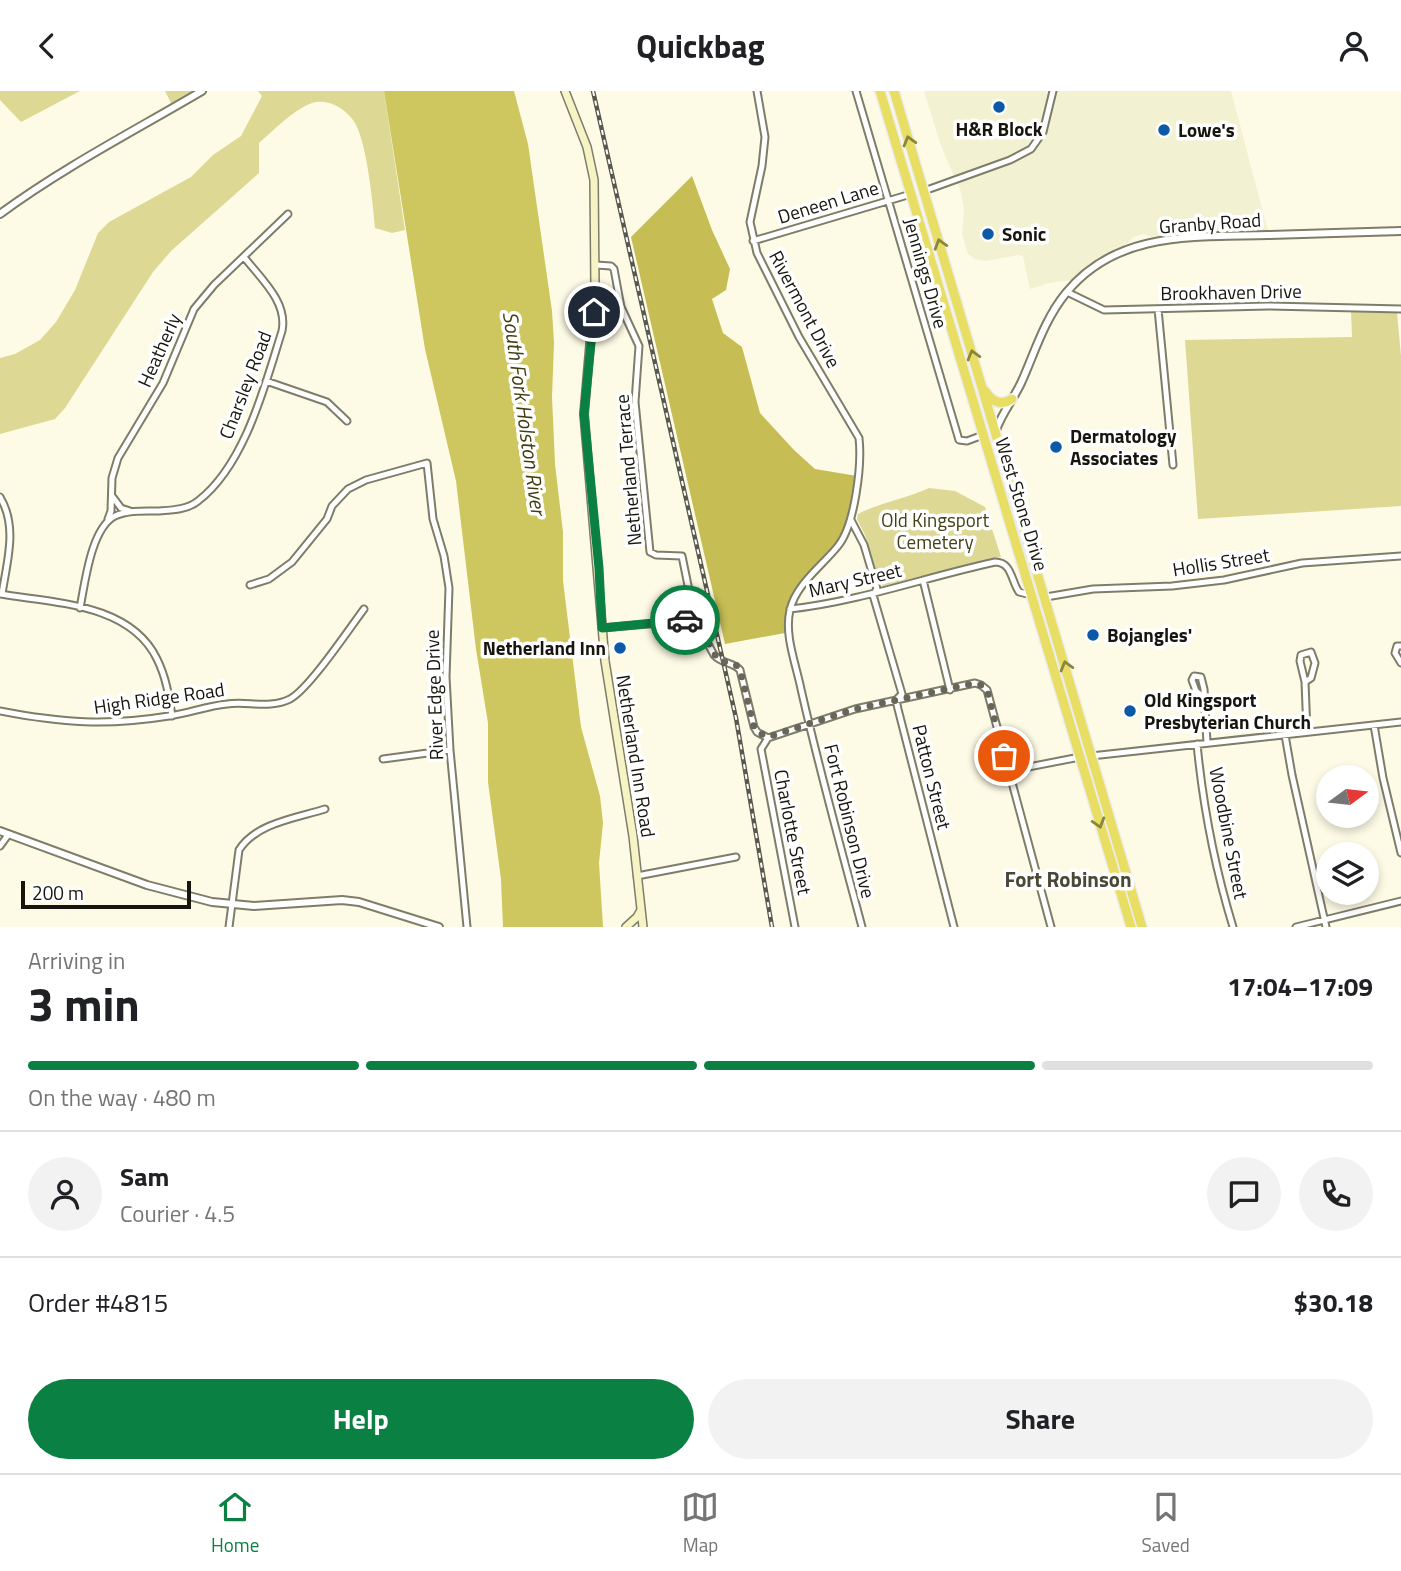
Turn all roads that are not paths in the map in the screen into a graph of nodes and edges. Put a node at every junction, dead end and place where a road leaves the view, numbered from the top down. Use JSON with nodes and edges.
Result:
{"nodes":[{"id":1,"x":202,"y":91,"type":"edge"},
{"id":2,"x":565,"y":91,"type":"edge"},
{"id":3,"x":757,"y":91,"type":"edge"},
{"id":4,"x":856,"y":91,"type":"edge"},
{"id":5,"x":880,"y":91,"type":"edge"},
{"id":6,"x":894,"y":91,"type":"edge"},
{"id":7,"x":1053,"y":91,"type":"edge"},
{"id":8,"x":923,"y":191,"type":"junction"},
{"id":9,"x":911,"y":194,"type":"junction"},
{"id":10,"x":888,"y":199,"type":"junction"},
{"id":11,"x":0,"y":214,"type":"edge"},
{"id":12,"x":288,"y":214,"type":"dead end"},
{"id":13,"x":1401,"y":231,"type":"edge"},
{"id":14,"x":754,"y":241,"type":"junction"},
{"id":15,"x":244,"y":257,"type":"junction"},
{"id":16,"x":596,"y":265,"type":"junction"},
{"id":17,"x":1067,"y":292,"type":"junction"},
{"id":18,"x":1158,"y":309,"type":"junction"},
{"id":19,"x":1401,"y":309,"type":"edge"},
{"id":20,"x":266,"y":381,"type":"junction"},
{"id":21,"x":983,"y":389,"type":"junction"},
{"id":22,"x":1012,"y":399,"type":"junction"},
{"id":23,"x":347,"y":421,"type":"dead end"},
{"id":24,"x":996,"y":430,"type":"junction"},
{"id":25,"x":982,"y":435,"type":"junction"},
{"id":26,"x":1173,"y":465,"type":"dead end"},
{"id":27,"x":111,"y":495,"type":"junction"},
{"id":28,"x":0,"y":497,"type":"edge"},
{"id":29,"x":137,"y":512,"type":"junction"},
{"id":30,"x":851,"y":520,"type":"junction"},
{"id":31,"x":104,"y":525,"type":"junction"},
{"id":32,"x":1401,"y":555,"type":"edge"},
{"id":33,"x":923,"y":580,"type":"junction"},
{"id":34,"x":250,"y":585,"type":"dead end"},
{"id":35,"x":1,"y":594,"type":"edge"},
{"id":36,"x":873,"y":595,"type":"junction"},
{"id":37,"x":1031,"y":595,"type":"junction"},
{"id":38,"x":1046,"y":597,"type":"junction"},
{"id":39,"x":80,"y":608,"type":"junction"},
{"id":40,"x":364,"y":609,"type":"dead end"},
{"id":41,"x":790,"y":609,"type":"junction"},
{"id":42,"x":695,"y":620,"type":"junction"},
{"id":43,"x":602,"y":628,"type":"junction"},
{"id":44,"x":1401,"y":646,"type":"edge"},
{"id":45,"x":1401,"y":663,"type":"edge"},
{"id":46,"x":1305,"y":682,"type":"junction"},
{"id":47,"x":1073,"y":689,"type":"junction"},
{"id":48,"x":950,"y":690,"type":"junction"},
{"id":49,"x":1203,"y":697,"type":"dead end"},
{"id":50,"x":896,"y":699,"type":"junction"},
{"id":51,"x":1063,"y":703,"type":"junction"},
{"id":52,"x":0,"y":711,"type":"edge"},
{"id":53,"x":173,"y":716,"type":"junction"},
{"id":54,"x":1401,"y":722,"type":"edge"},
{"id":55,"x":810,"y":725,"type":"junction"},
{"id":56,"x":1374,"y":725,"type":"junction"},
{"id":57,"x":1307,"y":732,"type":"junction"},
{"id":58,"x":1285,"y":735,"type":"junction"},
{"id":59,"x":768,"y":737,"type":"junction"},
{"id":60,"x":1208,"y":743,"type":"junction"},
{"id":61,"x":1197,"y":744,"type":"junction"},
{"id":62,"x":450,"y":750,"type":"junction"},
{"id":63,"x":1091,"y":756,"type":"junction"},
{"id":64,"x":1080,"y":757,"type":"junction"},
{"id":65,"x":383,"y":759,"type":"dead end"},
{"id":66,"x":1008,"y":771,"type":"junction"},
{"id":67,"x":325,"y":809,"type":"dead end"},
{"id":68,"x":0,"y":831,"type":"edge"},
{"id":69,"x":8,"y":835,"type":"junction"},
{"id":70,"x":0,"y":846,"type":"edge"},
{"id":71,"x":1401,"y":853,"type":"edge"},
{"id":72,"x":736,"y":857,"type":"dead end"},
{"id":73,"x":637,"y":876,"type":"junction"},
{"id":74,"x":1401,"y":901,"type":"edge"},
{"id":75,"x":233,"y":905,"type":"junction"},
{"id":76,"x":641,"y":909,"type":"junction"},
{"id":77,"x":1325,"y":920,"type":"junction"},
{"id":78,"x":229,"y":927,"type":"edge"},
{"id":79,"x":439,"y":927,"type":"edge"},
{"id":80,"x":467,"y":927,"type":"edge"},
{"id":81,"x":626,"y":927,"type":"edge"},
{"id":82,"x":643,"y":927,"type":"edge"},
{"id":83,"x":795,"y":927,"type":"edge"},
{"id":84,"x":862,"y":927,"type":"edge"},
{"id":85,"x":954,"y":927,"type":"edge"},
{"id":86,"x":1051,"y":927,"type":"edge"},
{"id":87,"x":1130,"y":927,"type":"edge"},
{"id":88,"x":1142,"y":927,"type":"edge"},
{"id":89,"x":1233,"y":927,"type":"edge"},
{"id":90,"x":1296,"y":927,"type":"edge"},
{"id":91,"x":1326,"y":927,"type":"edge"}],
"edges":[{"from":1,"to":11,"type":"street"},
{"from":2,"to":16,"type":"main road","name":"Netherland Inn Road"},
{"from":3,"to":14,"type":"street","name":"Rivermont Drive"},
{"from":4,"to":10,"type":"street","name":"Jennings Drive"},
{"from":5,"to":9,"type":"highway","name":"West Stone Drive"},
{"from":8,"to":6,"type":"highway","name":"West Stone Drive","one_way":true},
{"from":7,"to":8,"type":"street"},
{"from":8,"to":9,"type":"highway"},
{"from":21,"to":8,"type":"highway","name":"West Stone Drive","one_way":true},
{"from":9,"to":10,"type":"street","name":"Deneen Lane"},
{"from":9,"to":25,"type":"highway","name":"West Stone Drive"},
{"from":10,"to":14,"type":"street","name":"Deneen Lane"},
{"from":10,"to":25,"type":"street","name":"Jennings Drive"},
{"from":12,"to":15,"type":"street","name":"Heatherly"},
{"from":13,"to":17,"type":"street","name":"Granby Road"},
{"from":14,"to":30,"type":"street","name":"Rivermont Drive"},
{"from":15,"to":20,"type":"street","name":"Charsley Road"},
{"from":15,"to":27,"type":"street","name":"Heatherly"},
{"from":16,"to":42,"type":"street","name":"Netherland Terrace"},
{"from":16,"to":43,"type":"main road","name":"Netherland Inn Road"},
{"from":17,"to":18,"type":"street","name":"Brookhaven Drive"},
{"from":17,"to":22,"type":"street","name":"Granby Road"},
{"from":18,"to":19,"type":"street","name":"Brookhaven Drive"},
{"from":18,"to":26,"type":"street"},
{"from":20,"to":23,"type":"street"},
{"from":20,"to":29,"type":"street","name":"Charsley Road"},
{"from":21,"to":22,"type":"highway"},
{"from":21,"to":24,"type":"highway","name":"West Stone Drive"},
{"from":22,"to":24,"type":"street","name":"Granby Road"},
{"from":24,"to":25,"type":"highway"},
{"from":24,"to":38,"type":"highway","name":"West Stone Drive"},
{"from":25,"to":37,"type":"highway","name":"West Stone Drive"},
{"from":27,"to":29,"type":"street"},
{"from":27,"to":31,"type":"street","name":"Heatherly"},
{"from":28,"to":35,"type":"street"},
{"from":29,"to":31,"type":"street"},
{"from":30,"to":36,"type":"street","name":"Patton Street"},
{"from":30,"to":41,"type":"street"},
{"from":31,"to":39,"type":"street","name":"Heatherly"},
{"from":32,"to":38,"type":"street","name":"Hollis Street"},
{"from":33,"to":36,"type":"street","name":"Mary Street"},
{"from":33,"to":37,"type":"street","name":"Mary Street"},
{"from":33,"to":48,"type":"street"},
{"from":34,"to":62,"type":"street","name":"River Edge Drive"},
{"from":35,"to":39,"type":"street"},
{"from":36,"to":41,"type":"street","name":"Mary Street"},
{"from":36,"to":50,"type":"street","name":"Patton Street"},
{"from":37,"to":38,"type":"highway"},
{"from":37,"to":51,"type":"highway","name":"West Stone Drive"},
{"from":47,"to":38,"type":"highway","name":"West Stone Drive","one_way":true},
{"from":39,"to":53,"type":"street"},
{"from":40,"to":53,"type":"street","name":"High Ridge Road"},
{"from":41,"to":55,"type":"street","name":"Fort Robinson Drive"},
{"from":42,"to":43,"type":"street"},
{"from":42,"to":59,"type":"street"},
{"from":43,"to":73,"type":"main road","name":"Netherland Inn Road"},
{"from":44,"to":45,"type":"street"},
{"from":46,"to":46,"type":"street"},
{"from":46,"to":57,"type":"street"},
{"from":47,"to":51,"type":"highway"},
{"from":47,"to":63,"type":"highway","name":"West Stone Drive"},
{"from":48,"to":50,"type":"street"},
{"from":48,"to":66,"type":"street"},
{"from":49,"to":60,"type":"street"},
{"from":50,"to":55,"type":"street"},
{"from":50,"to":85,"type":"street","name":"Patton Street"},
{"from":51,"to":64,"type":"highway","name":"West Stone Drive"},
{"from":52,"to":53,"type":"street","name":"High Ridge Road"},
{"from":54,"to":56,"type":"street"},
{"from":55,"to":59,"type":"street"},
{"from":55,"to":84,"type":"street","name":"Fort Robinson Drive"},
{"from":56,"to":57,"type":"street"},
{"from":56,"to":71,"type":"street"},
{"from":57,"to":58,"type":"street"},
{"from":58,"to":60,"type":"street"},
{"from":58,"to":77,"type":"street"},
{"from":59,"to":83,"type":"street","name":"Charlotte Street"},
{"from":60,"to":61,"type":"street"},
{"from":61,"to":63,"type":"street"},
{"from":61,"to":89,"type":"street","name":"Woodbine Street"},
{"from":62,"to":65,"type":"street"},
{"from":62,"to":80,"type":"street","name":"River Edge Drive"},
{"from":63,"to":64,"type":"highway"},
{"from":63,"to":88,"type":"highway","name":"West Stone Drive"},
{"from":64,"to":66,"type":"street"},
{"from":64,"to":87,"type":"highway","name":"West Stone Drive","one_way":true},
{"from":66,"to":86,"type":"street"},
{"from":67,"to":75,"type":"street"},
{"from":68,"to":69,"type":"street"},
{"from":69,"to":70,"type":"street"},
{"from":69,"to":75,"type":"street"},
{"from":72,"to":73,"type":"street"},
{"from":73,"to":76,"type":"main road","name":"Netherland Inn Road"},
{"from":74,"to":77,"type":"street"},
{"from":75,"to":78,"type":"street"},
{"from":75,"to":79,"type":"street"},
{"from":76,"to":81,"type":"main road"},
{"from":76,"to":82,"type":"main road","name":"Netherland Inn Road"},
{"from":77,"to":90,"type":"street"},
{"from":77,"to":91,"type":"street"}]}
